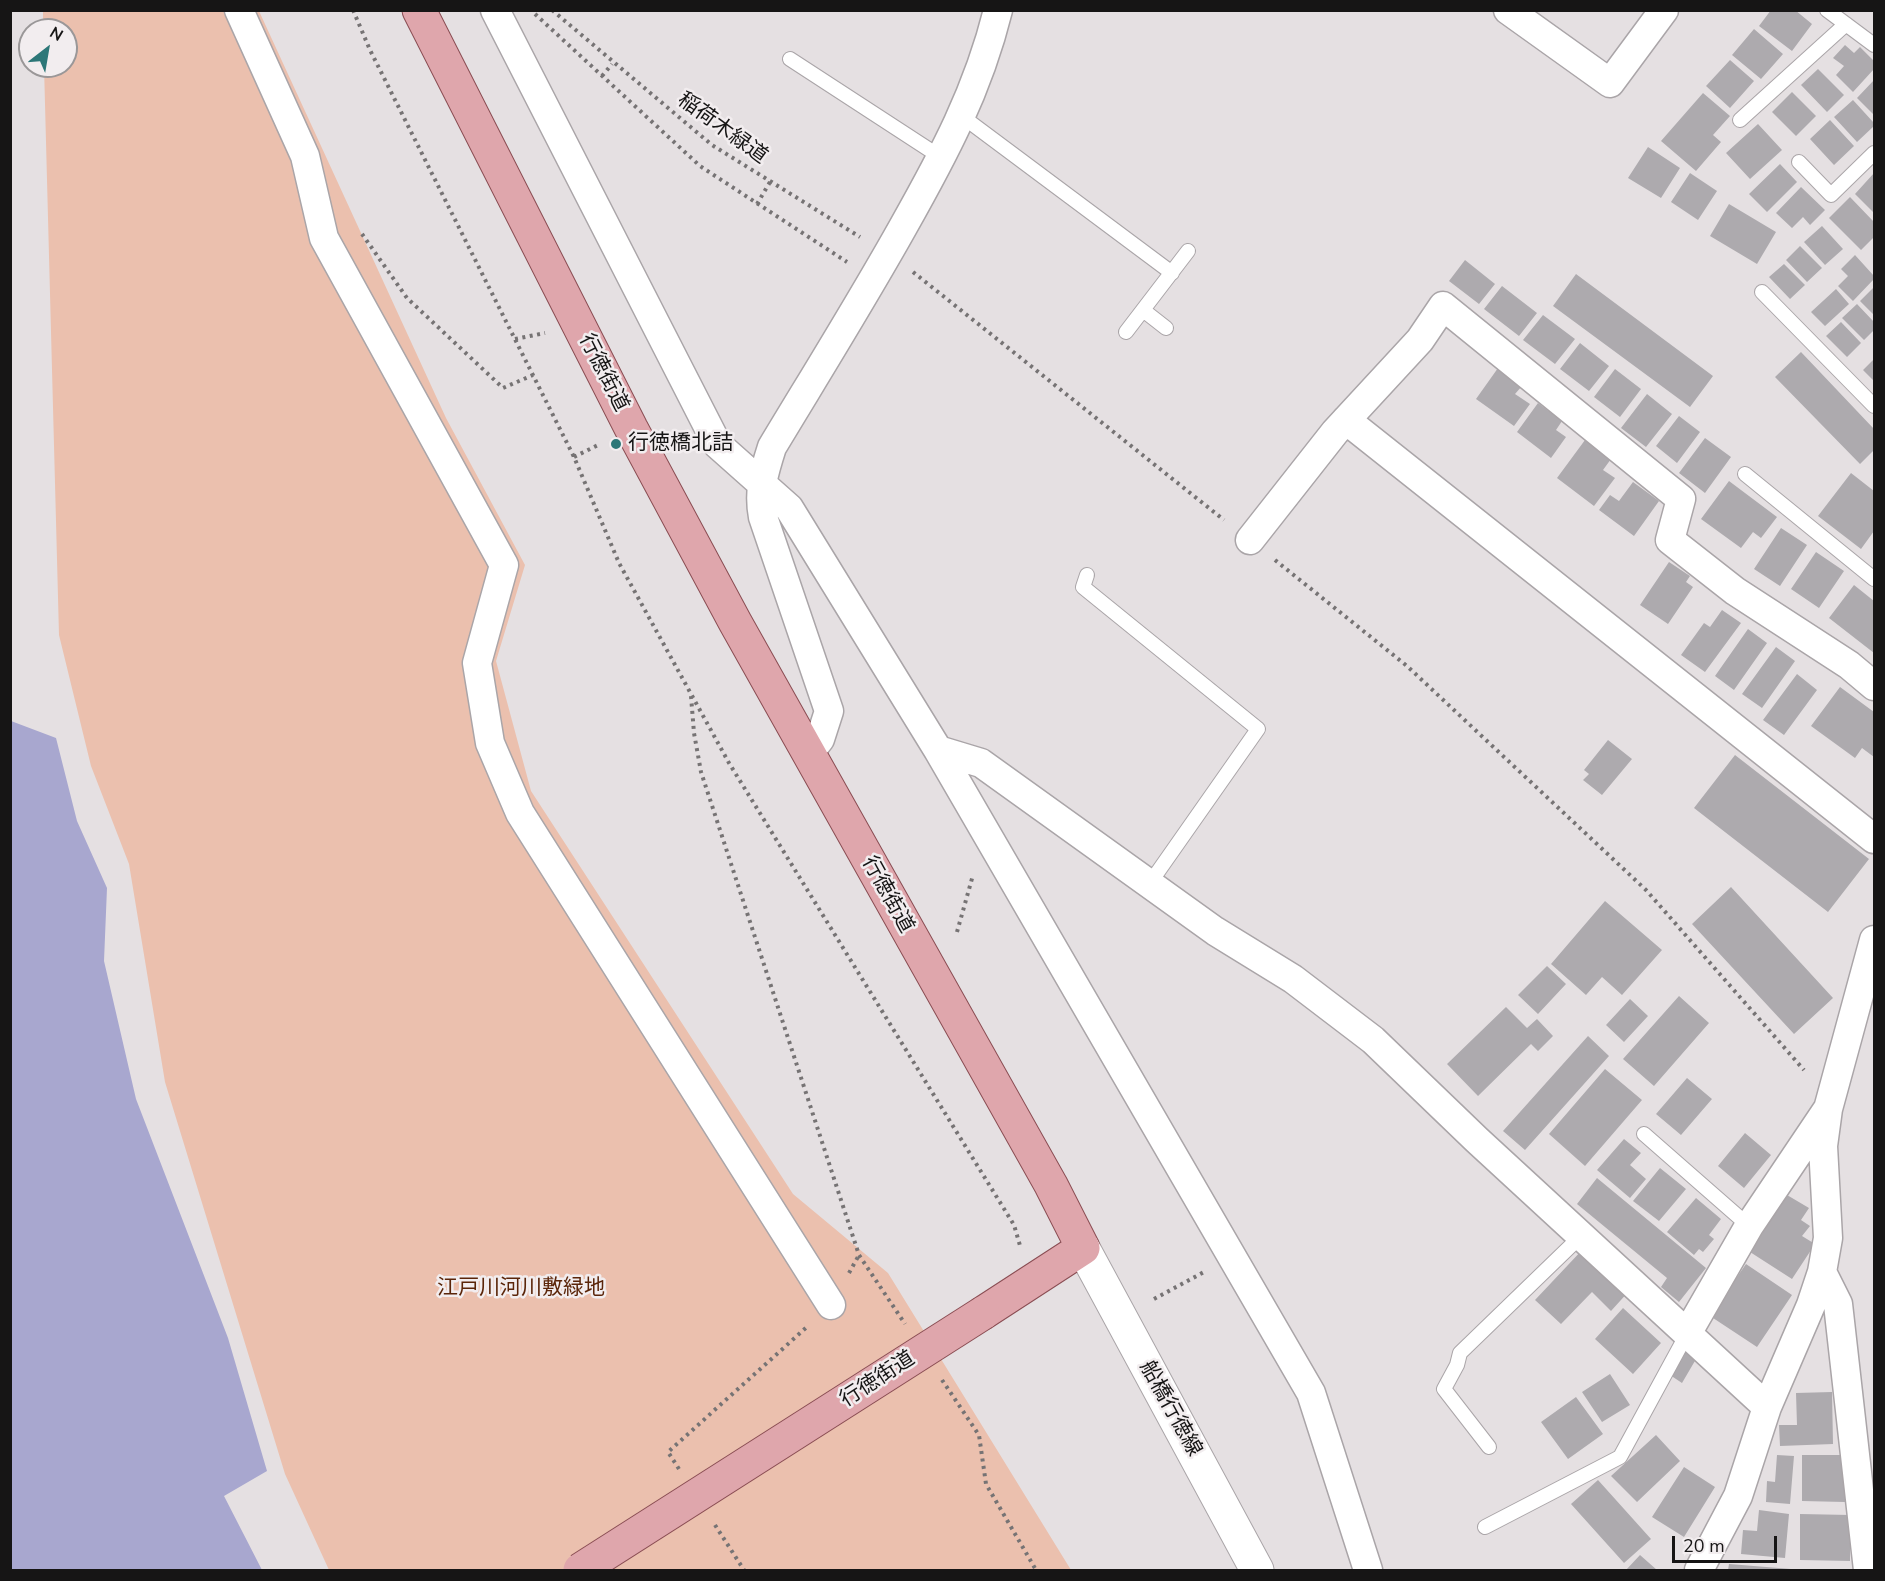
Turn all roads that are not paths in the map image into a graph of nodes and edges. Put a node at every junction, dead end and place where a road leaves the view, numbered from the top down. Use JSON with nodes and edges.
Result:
{"nodes":[{"id":1,"x":239,"y":10,"type":"edge"},
{"id":2,"x":419,"y":10,"type":"edge"},
{"id":3,"x":495,"y":10,"type":"edge"},
{"id":4,"x":998,"y":10,"type":"edge"},
{"id":5,"x":1508,"y":10,"type":"edge"},
{"id":6,"x":1664,"y":10,"type":"edge"},
{"id":7,"x":1827,"y":10,"type":"edge"},
{"id":8,"x":1846,"y":24,"type":"junction"},
{"id":9,"x":1875,"y":45,"type":"edge"},
{"id":10,"x":790,"y":59,"type":"dead end"},
{"id":11,"x":963,"y":117,"type":"junction"},
{"id":12,"x":1740,"y":120,"type":"dead end"},
{"id":13,"x":1875,"y":153,"type":"edge"},
{"id":14,"x":942,"y":158,"type":"junction"},
{"id":15,"x":1799,"y":162,"type":"dead end"},
{"id":16,"x":1188,"y":251,"type":"dead end"},
{"id":17,"x":1172,"y":273,"type":"junction"},
{"id":18,"x":1762,"y":292,"type":"dead end"},
{"id":19,"x":1143,"y":310,"type":"junction"},
{"id":20,"x":1166,"y":328,"type":"dead end"},
{"id":21,"x":1126,"y":332,"type":"dead end"},
{"id":22,"x":1875,"y":406,"type":"edge"},
{"id":23,"x":1346,"y":420,"type":"junction"},
{"id":24,"x":1745,"y":474,"type":"dead end"},
{"id":25,"x":761,"y":482,"type":"junction"},
{"id":26,"x":1250,"y":540,"type":"road end"},
{"id":27,"x":1087,"y":575,"type":"dead end"},
{"id":28,"x":1875,"y":579,"type":"edge"},
{"id":29,"x":1875,"y":686,"type":"edge"},
{"id":30,"x":938,"y":750,"type":"junction"},
{"id":31,"x":809,"y":753,"type":"junction"},
{"id":32,"x":1875,"y":839,"type":"edge"},
{"id":33,"x":1150,"y":883,"type":"junction"},
{"id":34,"x":1875,"y":940,"type":"edge"},
{"id":35,"x":1829,"y":1104,"type":"junction"},
{"id":36,"x":1644,"y":1134,"type":"dead end"},
{"id":37,"x":1749,"y":1226,"type":"junction"},
{"id":38,"x":1582,"y":1235,"type":"junction"},
{"id":39,"x":1083,"y":1248,"type":"junction"},
{"id":40,"x":1822,"y":1272,"type":"junction"},
{"id":41,"x":831,"y":1305,"type":"dead end"},
{"id":42,"x":1688,"y":1332,"type":"junction"},
{"id":43,"x":1767,"y":1407,"type":"junction"},
{"id":44,"x":1489,"y":1447,"type":"dead end"},
{"id":45,"x":1485,"y":1527,"type":"dead end"},
{"id":46,"x":580,"y":1570,"type":"edge"},
{"id":47,"x":1257,"y":1570,"type":"edge"},
{"id":48,"x":1368,"y":1570,"type":"edge"},
{"id":49,"x":1699,"y":1570,"type":"edge"},
{"id":50,"x":1868,"y":1570,"type":"edge"}],
"edges":[{"from":1,"to":41,"type":"street"},
{"from":2,"to":31,"type":"main road","name":"行徳街道"},
{"from":3,"to":25,"type":"street"},
{"from":4,"to":11,"type":"street"},
{"from":5,"to":6,"type":"street"},
{"from":7,"to":8,"type":"lane"},
{"from":8,"to":9,"type":"lane"},
{"from":8,"to":12,"type":"lane"},
{"from":10,"to":14,"type":"lane"},
{"from":11,"to":14,"type":"street"},
{"from":11,"to":17,"type":"lane"},
{"from":13,"to":15,"type":"lane"},
{"from":14,"to":25,"type":"street"},
{"from":16,"to":17,"type":"lane"},
{"from":17,"to":19,"type":"lane"},
{"from":18,"to":22,"type":"lane"},
{"from":19,"to":20,"type":"lane"},
{"from":19,"to":21,"type":"lane"},
{"from":23,"to":26,"type":"street"},
{"from":23,"to":29,"type":"street"},
{"from":23,"to":32,"type":"street"},
{"from":24,"to":28,"type":"lane"},
{"from":25,"to":30,"type":"street"},
{"from":25,"to":31,"type":"street"},
{"from":27,"to":33,"type":"lane"},
{"from":30,"to":33,"type":"street"},
{"from":30,"to":48,"type":"street"},
{"from":31,"to":39,"type":"main road","name":"行徳街道"},
{"from":33,"to":38,"type":"street"},
{"from":34,"to":35,"type":"street"},
{"from":35,"to":37,"type":"street"},
{"from":35,"to":40,"type":"street"},
{"from":36,"to":37,"type":"lane"},
{"from":37,"to":42,"type":"street"},
{"from":38,"to":42,"type":"street"},
{"from":38,"to":44,"type":"lane"},
{"from":39,"to":46,"type":"main road","name":"行徳街道","bridge":true},
{"from":39,"to":47,"type":"main road","name":"船橋行徳線"},
{"from":40,"to":43,"type":"street"},
{"from":40,"to":50,"type":"street"},
{"from":42,"to":43,"type":"street"},
{"from":42,"to":45,"type":"lane"},
{"from":43,"to":49,"type":"street"}]}
